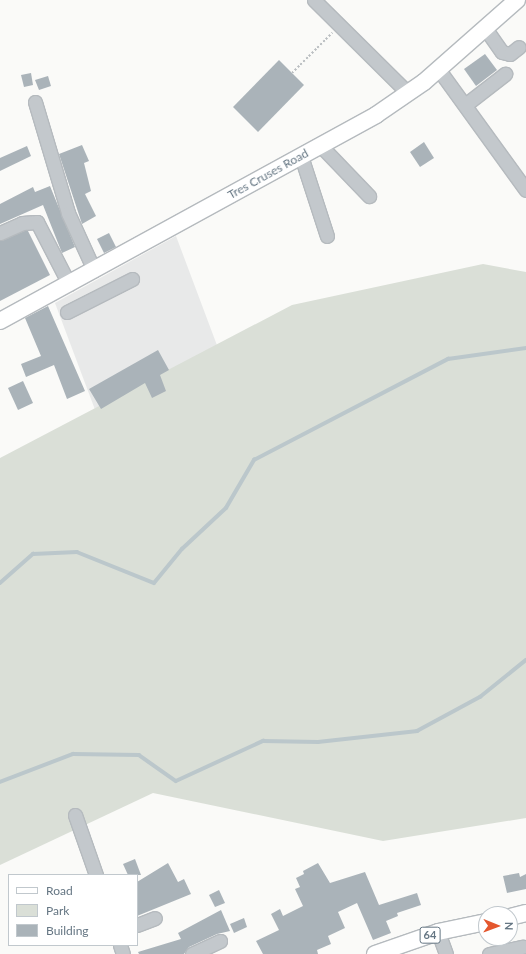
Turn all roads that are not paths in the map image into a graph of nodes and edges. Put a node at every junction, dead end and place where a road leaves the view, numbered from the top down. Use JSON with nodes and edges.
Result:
{"nodes":[{"id":1,"x":314,"y":0,"type":"edge"},
{"id":2,"x":517,"y":0,"type":"edge"},
{"id":3,"x":485,"y":28,"type":"junction"},
{"id":4,"x":519,"y":47,"type":"dead end"},
{"id":5,"x":439,"y":70,"type":"junction"},
{"id":6,"x":505,"y":74,"type":"dead end"},
{"id":7,"x":408,"y":93,"type":"junction"},
{"id":8,"x":34,"y":102,"type":"dead end"},
{"id":9,"x":464,"y":105,"type":"junction"},
{"id":10,"x":320,"y":145,"type":"junction"},
{"id":11,"x":301,"y":156,"type":"junction"},
{"id":12,"x":526,"y":190,"type":"edge"},
{"id":13,"x":369,"y":196,"type":"dead end"},
{"id":14,"x":0,"y":233,"type":"edge"},
{"id":15,"x":327,"y":236,"type":"dead end"},
{"id":16,"x":94,"y":270,"type":"junction"},
{"id":17,"x":132,"y":279,"type":"dead end"},
{"id":18,"x":69,"y":284,"type":"junction"},
{"id":19,"x":67,"y":312,"type":"dead end"},
{"id":20,"x":0,"y":320,"type":"edge"},
{"id":21,"x":75,"y":815,"type":"dead end"},
{"id":22,"x":96,"y":874,"type":"edge"},
{"id":23,"x":155,"y":918,"type":"dead end"},
{"id":24,"x":478,"y":924,"type":"edge"},
{"id":25,"x":138,"y":925,"type":"edge"},
{"id":26,"x":438,"y":932,"type":"junction"},
{"id":27,"x":220,"y":941,"type":"dead end"},
{"id":28,"x":523,"y":947,"type":"dead end"},
{"id":29,"x":192,"y":954,"type":"edge"},
{"id":30,"x":375,"y":954,"type":"edge"},
{"id":31,"x":446,"y":954,"type":"edge"},
{"id":32,"x":489,"y":954,"type":"edge"}],
"edges":[{"from":1,"to":7,"type":"street"},
{"from":2,"to":3,"type":"main road","name":"Tres Cruses Road"},
{"from":3,"to":4,"type":"street"},
{"from":3,"to":5,"type":"main road","name":"Tres Cruses Road"},
{"from":5,"to":7,"type":"main road","name":"Tres Cruses Road"},
{"from":5,"to":9,"type":"street"},
{"from":6,"to":9,"type":"street"},
{"from":7,"to":10,"type":"main road","name":"Tres Cruses Road"},
{"from":8,"to":16,"type":"street"},
{"from":9,"to":12,"type":"street"},
{"from":10,"to":11,"type":"main road","name":"Tres Cruses Road"},
{"from":10,"to":13,"type":"street"},
{"from":11,"to":15,"type":"street"},
{"from":11,"to":16,"type":"main road","name":"Tres Cruses Road"},
{"from":14,"to":18,"type":"street"},
{"from":16,"to":18,"type":"main road","name":"Tres Cruses Road"},
{"from":17,"to":19,"type":"street"},
{"from":18,"to":20,"type":"main road","name":"Tres Cruses Road"},
{"from":21,"to":22,"type":"street"},
{"from":23,"to":25,"type":"street"},
{"from":24,"to":26,"type":"main road","number":"64"},
{"from":26,"to":30,"type":"main road","number":"64"},
{"from":26,"to":31,"type":"street"},
{"from":27,"to":29,"type":"street"},
{"from":28,"to":32,"type":"street"}]}
